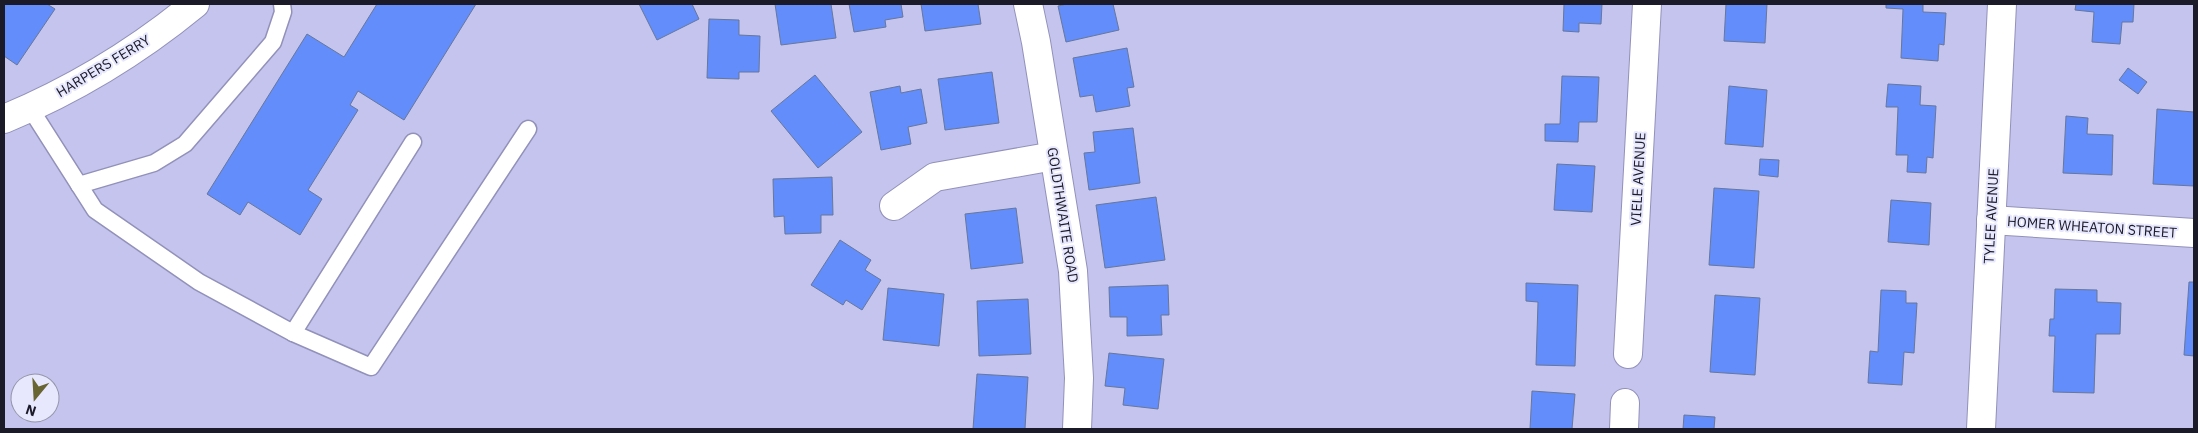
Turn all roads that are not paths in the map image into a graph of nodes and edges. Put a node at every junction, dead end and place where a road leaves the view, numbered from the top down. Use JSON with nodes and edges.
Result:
{"nodes":[{"id":1,"x":195,"y":4,"type":"edge"},
{"id":2,"x":282,"y":4,"type":"edge"},
{"id":3,"x":1028,"y":4,"type":"edge"},
{"id":4,"x":1647,"y":4,"type":"edge"},
{"id":5,"x":2002,"y":4,"type":"edge"},
{"id":6,"x":30,"y":108,"type":"junction"},
{"id":7,"x":4,"y":118,"type":"edge"},
{"id":8,"x":528,"y":129,"type":"dead end"},
{"id":9,"x":413,"y":142,"type":"dead end"},
{"id":10,"x":1054,"y":156,"type":"junction"},
{"id":11,"x":79,"y":185,"type":"junction"},
{"id":12,"x":894,"y":206,"type":"dead end"},
{"id":13,"x":1991,"y":220,"type":"junction"},
{"id":14,"x":2194,"y":233,"type":"edge"},
{"id":15,"x":293,"y":333,"type":"junction"},
{"id":16,"x":1628,"y":354,"type":"dead end"},
{"id":17,"x":1077,"y":429,"type":"edge"},
{"id":18,"x":1981,"y":429,"type":"edge"}],
"edges":[{"from":1,"to":6,"type":"street","name":"HARPERS FERRY"},
{"from":2,"to":11,"type":"lane"},
{"from":3,"to":10,"type":"street","name":"GOLDTHWAITE ROAD"},
{"from":4,"to":16,"type":"street","name":"VIELE AVENUE"},
{"from":5,"to":13,"type":"street","name":"TYLEE AVENUE"},
{"from":6,"to":7,"type":"street","name":"HARPERS FERRY"},
{"from":6,"to":11,"type":"lane"},
{"from":8,"to":15,"type":"lane"},
{"from":9,"to":15,"type":"lane"},
{"from":10,"to":12,"type":"street"},
{"from":10,"to":17,"type":"street","name":"GOLDTHWAITE ROAD"},
{"from":11,"to":15,"type":"lane"},
{"from":13,"to":14,"type":"street","name":"HOMER WHEATON STREET"},
{"from":13,"to":18,"type":"street","name":"TYLEE AVENUE"}]}
